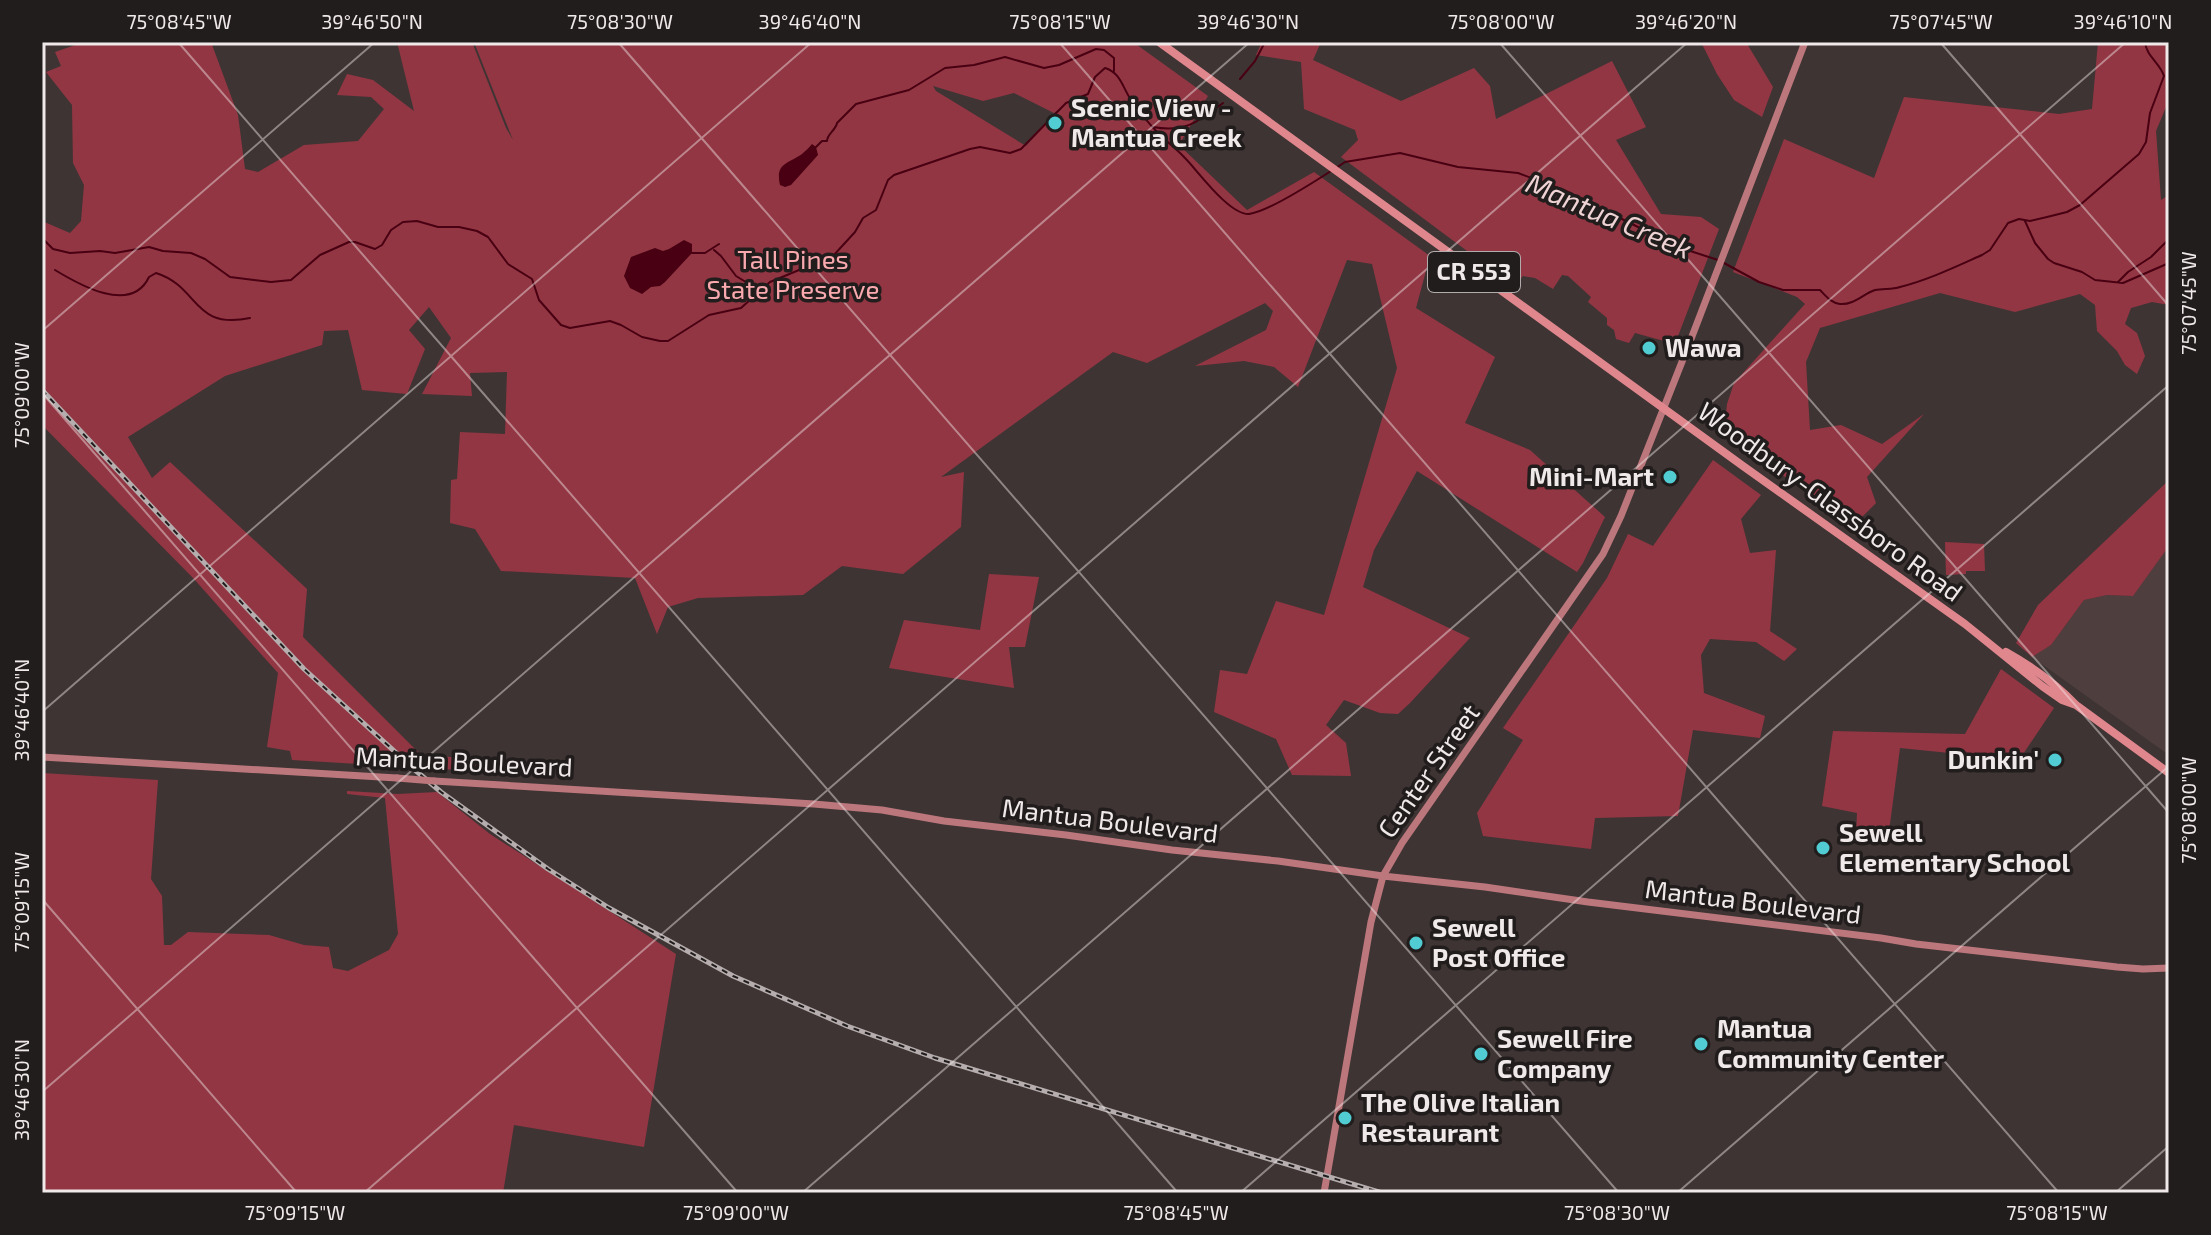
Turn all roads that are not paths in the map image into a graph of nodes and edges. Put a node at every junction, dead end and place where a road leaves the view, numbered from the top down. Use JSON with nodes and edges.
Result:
{"nodes":[{"id":1,"x":1159,"y":42,"type":"edge"},
{"id":2,"x":1805,"y":42,"type":"edge"},
{"id":3,"x":1663,"y":408,"type":"junction"},
{"id":4,"x":42,"y":757,"type":"edge"},
{"id":5,"x":2169,"y":773,"type":"edge"},
{"id":6,"x":1383,"y":876,"type":"junction"},
{"id":7,"x":2169,"y":968,"type":"edge"},
{"id":8,"x":1324,"y":1193,"type":"edge"}],
"edges":[{"from":1,"to":3,"type":"main road","name":"Woodbury-Glassboro Road","number":"CR 553"},
{"from":2,"to":3,"type":"main road","name":"Center Street"},
{"from":3,"to":5,"type":"main road","name":"Woodbury-Glassboro Road","number":"CR 553"},
{"from":3,"to":6,"type":"main road","name":"Center Street"},
{"from":4,"to":6,"type":"main road","name":"Mantua Boulevard","bridge":true},
{"from":6,"to":7,"type":"main road","name":"Mantua Boulevard"},
{"from":6,"to":8,"type":"main road","name":"Center Street"}]}
